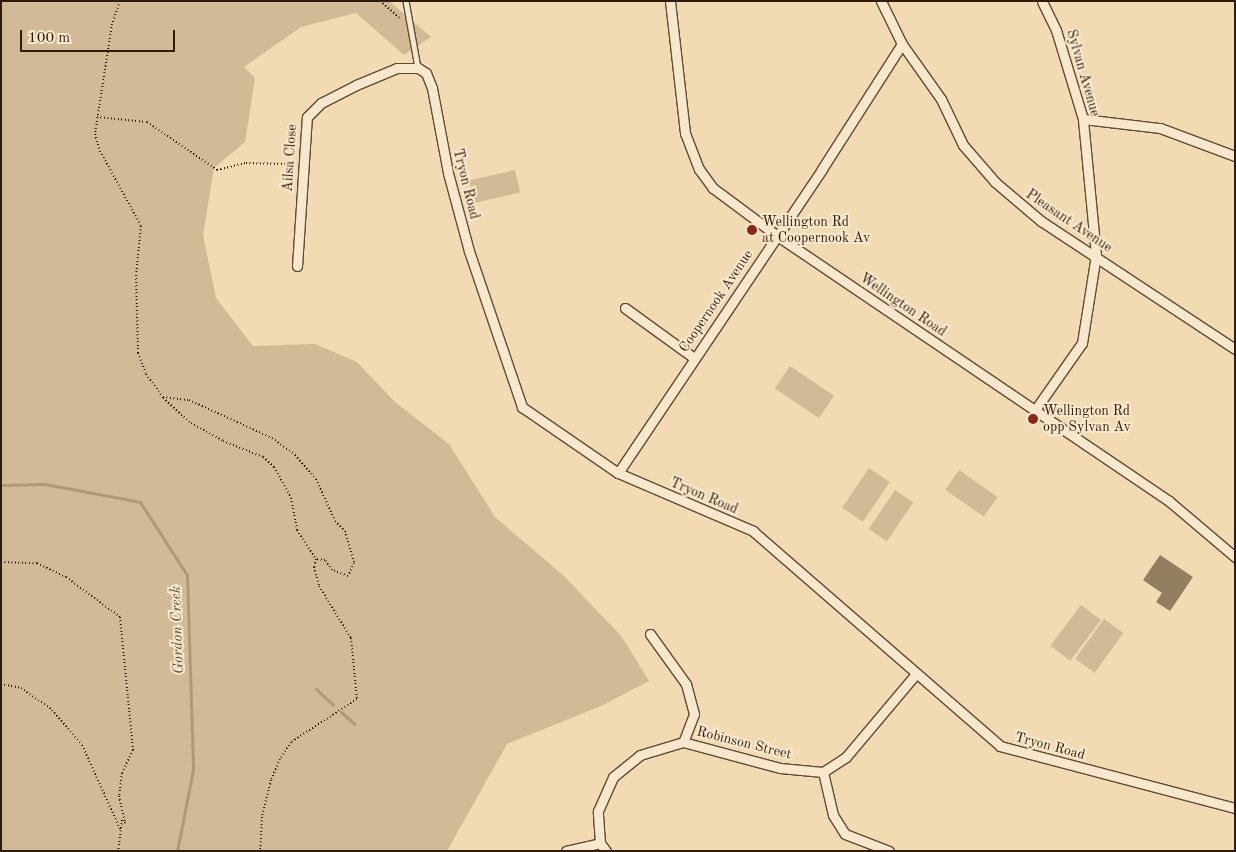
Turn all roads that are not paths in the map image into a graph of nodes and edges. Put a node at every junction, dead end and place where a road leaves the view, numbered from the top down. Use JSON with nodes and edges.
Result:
{"nodes":[{"id":1,"x":406,"y":1,"type":"edge"},
{"id":2,"x":670,"y":1,"type":"edge"},
{"id":3,"x":881,"y":1,"type":"edge"},
{"id":4,"x":1042,"y":1,"type":"edge"},
{"id":5,"x":902,"y":44,"type":"junction"},
{"id":6,"x":418,"y":68,"type":"junction"},
{"id":7,"x":1083,"y":119,"type":"junction"},
{"id":8,"x":1235,"y":156,"type":"edge"},
{"id":9,"x":776,"y":236,"type":"junction"},
{"id":10,"x":1096,"y":255,"type":"junction"},
{"id":11,"x":297,"y":266,"type":"dead end"},
{"id":12,"x":625,"y":308,"type":"dead end"},
{"id":13,"x":1235,"y":349,"type":"edge"},
{"id":14,"x":694,"y":358,"type":"junction"},
{"id":15,"x":1035,"y":410,"type":"junction"},
{"id":16,"x":618,"y":473,"type":"junction"},
{"id":17,"x":1235,"y":557,"type":"edge"},
{"id":18,"x":650,"y":634,"type":"dead end"},
{"id":19,"x":915,"y":674,"type":"junction"},
{"id":20,"x":683,"y":742,"type":"junction"},
{"id":21,"x":822,"y":772,"type":"junction"},
{"id":22,"x":1235,"y":808,"type":"edge"},
{"id":23,"x":600,"y":843,"type":"junction"},
{"id":24,"x":566,"y":851,"type":"edge"},
{"id":25,"x":606,"y":851,"type":"edge"},
{"id":26,"x":889,"y":851,"type":"edge"}],
"edges":[{"from":1,"to":6,"type":"lane","name":"Tryon Road"},
{"from":2,"to":9,"type":"street","name":"Wellington Road"},
{"from":3,"to":5,"type":"street","name":"Pleasant Avenue"},
{"from":4,"to":7,"type":"street","name":"Sylvan Avenue"},
{"from":5,"to":9,"type":"street","name":"Coopernook Avenue"},
{"from":5,"to":10,"type":"street","name":"Pleasant Avenue"},
{"from":6,"to":11,"type":"street","name":"Ailsa Close"},
{"from":6,"to":16,"type":"street","name":"Tryon Road"},
{"from":7,"to":8,"type":"street"},
{"from":7,"to":10,"type":"street","name":"Sylvan Avenue"},
{"from":9,"to":14,"type":"street","name":"Coopernook Avenue"},
{"from":9,"to":15,"type":"street","name":"Wellington Road"},
{"from":10,"to":13,"type":"street","name":"Pleasant Avenue"},
{"from":10,"to":15,"type":"street","name":"Sylvan Avenue"},
{"from":12,"to":14,"type":"street"},
{"from":14,"to":16,"type":"street","name":"Coopernook Avenue"},
{"from":15,"to":17,"type":"street","name":"Wellington Road"},
{"from":16,"to":19,"type":"street","name":"Tryon Road"},
{"from":18,"to":20,"type":"street"},
{"from":19,"to":21,"type":"street"},
{"from":19,"to":22,"type":"street","name":"Tryon Road"},
{"from":20,"to":21,"type":"street","name":"Robinson Street"},
{"from":20,"to":23,"type":"street","name":"Robinson Street"},
{"from":21,"to":26,"type":"street"},
{"from":23,"to":24,"type":"street"},
{"from":23,"to":25,"type":"street"}]}
